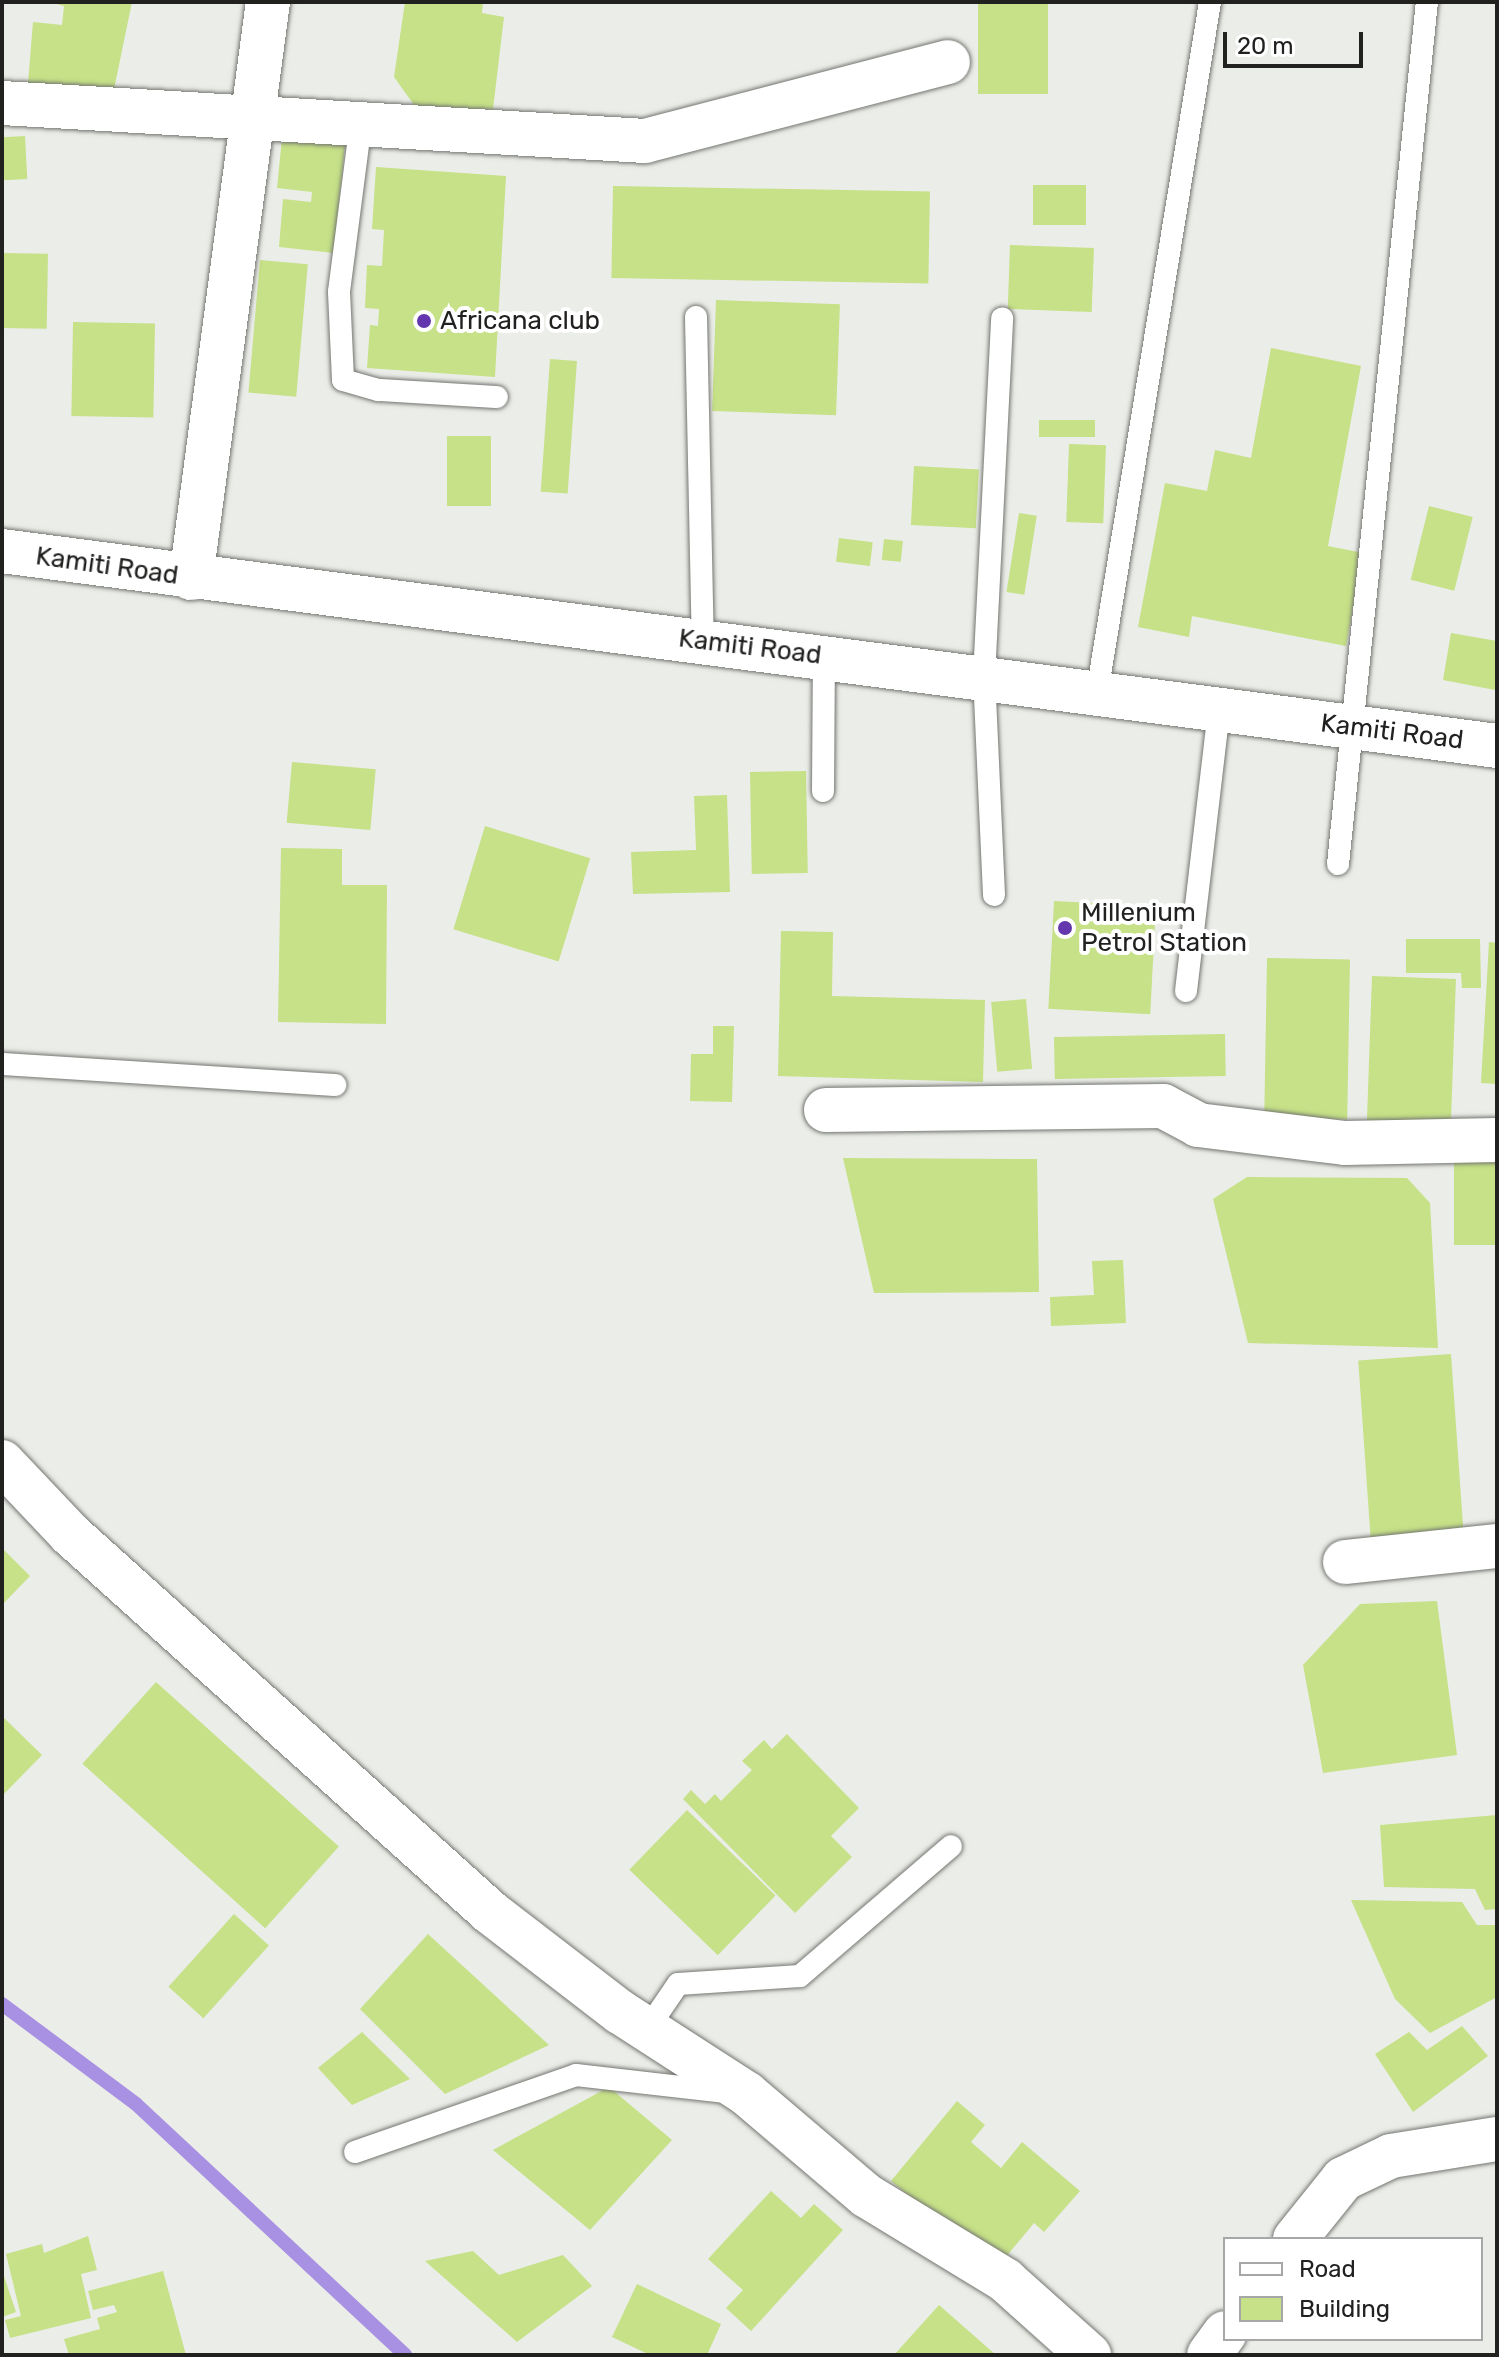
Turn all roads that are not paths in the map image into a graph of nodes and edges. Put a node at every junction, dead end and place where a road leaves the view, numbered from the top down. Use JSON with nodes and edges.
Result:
{"nodes":[{"id":1,"x":268,"y":2,"type":"edge"},
{"id":2,"x":1210,"y":2,"type":"edge"},
{"id":3,"x":1427,"y":2,"type":"edge"},
{"id":4,"x":948,"y":62,"type":"dead end"},
{"id":5,"x":2,"y":103,"type":"edge"},
{"id":6,"x":248,"y":118,"type":"junction"},
{"id":7,"x":361,"y":122,"type":"junction"},
{"id":8,"x":696,"y":317,"type":"dead end"},
{"id":9,"x":1002,"y":318,"type":"dead end"},
{"id":10,"x":497,"y":397,"type":"dead end"},
{"id":11,"x":2,"y":551,"type":"edge"},
{"id":12,"x":191,"y":578,"type":"junction"},
{"id":13,"x":703,"y":642,"type":"junction"},
{"id":14,"x":824,"y":657,"type":"junction"},
{"id":15,"x":984,"y":677,"type":"junction"},
{"id":16,"x":1097,"y":693,"type":"junction"},
{"id":17,"x":1219,"y":709,"type":"junction"},
{"id":18,"x":1351,"y":727,"type":"junction"},
{"id":19,"x":1497,"y":746,"type":"edge"},
{"id":20,"x":823,"y":791,"type":"dead end"},
{"id":21,"x":1338,"y":864,"type":"dead end"},
{"id":22,"x":994,"y":895,"type":"dead end"},
{"id":23,"x":1186,"y":991,"type":"dead end"},
{"id":24,"x":2,"y":1064,"type":"edge"},
{"id":25,"x":335,"y":1085,"type":"dead end"},
{"id":26,"x":826,"y":1110,"type":"dead end"},
{"id":27,"x":1497,"y":1140,"type":"edge"},
{"id":28,"x":2,"y":1462,"type":"edge"},
{"id":29,"x":1497,"y":1546,"type":"edge"},
{"id":30,"x":1345,"y":1562,"type":"dead end"},
{"id":31,"x":951,"y":1846,"type":"dead end"},
{"id":32,"x":648,"y":2028,"type":"junction"},
{"id":33,"x":747,"y":2094,"type":"junction"},
{"id":34,"x":1497,"y":2139,"type":"edge"},
{"id":35,"x":355,"y":2152,"type":"dead end"},
{"id":36,"x":1297,"y":2237,"type":"edge"},
{"id":37,"x":1223,"y":2336,"type":"edge"},
{"id":38,"x":1089,"y":2355,"type":"edge"},
{"id":39,"x":1209,"y":2355,"type":"edge"}],
"edges":[{"from":1,"to":6,"type":"street"},
{"from":2,"to":16,"type":"lane"},
{"from":3,"to":18,"type":"lane"},
{"from":4,"to":7,"type":"street"},
{"from":5,"to":6,"type":"street"},
{"from":6,"to":7,"type":"street"},
{"from":6,"to":12,"type":"street"},
{"from":7,"to":10,"type":"lane"},
{"from":8,"to":13,"type":"lane"},
{"from":9,"to":15,"type":"lane"},
{"from":11,"to":12,"type":"street","name":"Kamiti Road"},
{"from":12,"to":13,"type":"street","name":"Kamiti Road"},
{"from":13,"to":14,"type":"street","name":"Kamiti Road"},
{"from":14,"to":15,"type":"street","name":"Kamiti Road"},
{"from":14,"to":20,"type":"lane"},
{"from":15,"to":16,"type":"street","name":"Kamiti Road"},
{"from":15,"to":22,"type":"lane"},
{"from":16,"to":17,"type":"street","name":"Kamiti Road"},
{"from":17,"to":18,"type":"street","name":"Kamiti Road"},
{"from":17,"to":23,"type":"lane"},
{"from":18,"to":19,"type":"street","name":"Kamiti Road"},
{"from":18,"to":21,"type":"lane"},
{"from":24,"to":25,"type":"lane"},
{"from":26,"to":27,"type":"street"},
{"from":28,"to":32,"type":"street"},
{"from":29,"to":30,"type":"street"},
{"from":31,"to":32,"type":"lane"},
{"from":32,"to":33,"type":"street"},
{"from":33,"to":35,"type":"lane"},
{"from":33,"to":38,"type":"street"},
{"from":34,"to":36,"type":"street"},
{"from":37,"to":39,"type":"street"}]}
